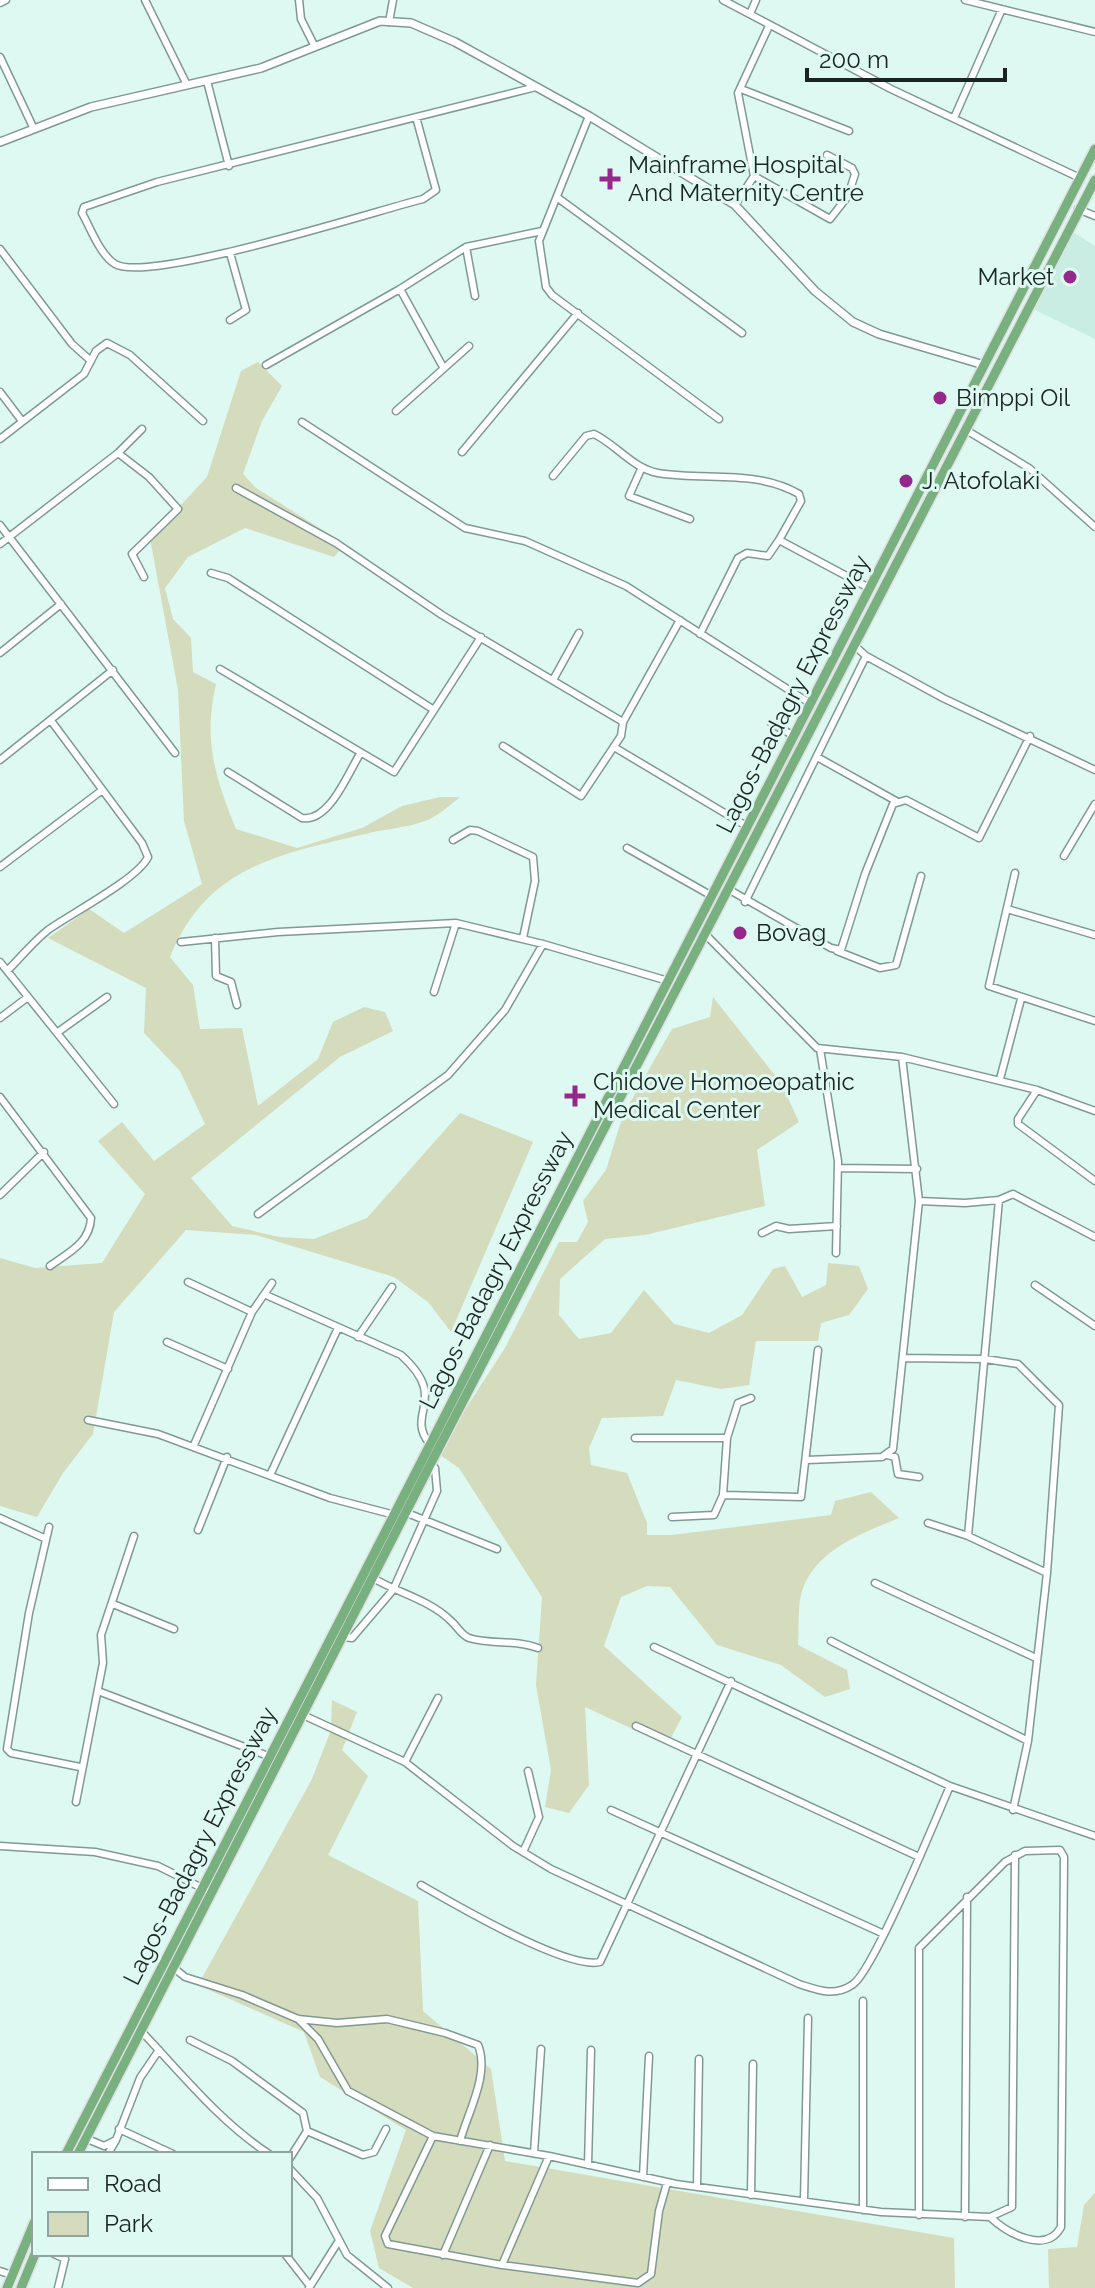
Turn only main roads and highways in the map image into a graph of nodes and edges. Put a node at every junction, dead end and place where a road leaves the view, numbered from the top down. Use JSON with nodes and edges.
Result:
{"nodes":[{"id":1,"x":1094,"y":152,"type":"edge"},
{"id":2,"x":1095,"y":180,"type":"edge"},
{"id":3,"x":888,"y":554,"type":"junction"},
{"id":4,"x":900,"y":562,"type":"junction"},
{"id":5,"x":67,"y":2152,"type":"edge"},
{"id":6,"x":79,"y":2152,"type":"edge"},
{"id":7,"x":32,"y":2228,"type":"edge"},
{"id":8,"x":34,"y":2256,"type":"edge"},
{"id":9,"x":7,"y":2288,"type":"edge"},
{"id":10,"x":21,"y":2288,"type":"edge"}],
"edges":[{"from":1,"to":3,"type":"highway","name":"Lagos-Badagry Expressway"},
{"from":2,"to":4,"type":"highway","name":"Lagos-Badagry Expressway"},
{"from":3,"to":4,"type":"highway"},
{"from":3,"to":5,"type":"highway","name":"Lagos-Badagry Expressway"},
{"from":4,"to":6,"type":"highway","name":"Lagos-Badagry Expressway"},
{"from":7,"to":9,"type":"highway"},
{"from":8,"to":10,"type":"highway"}]}
